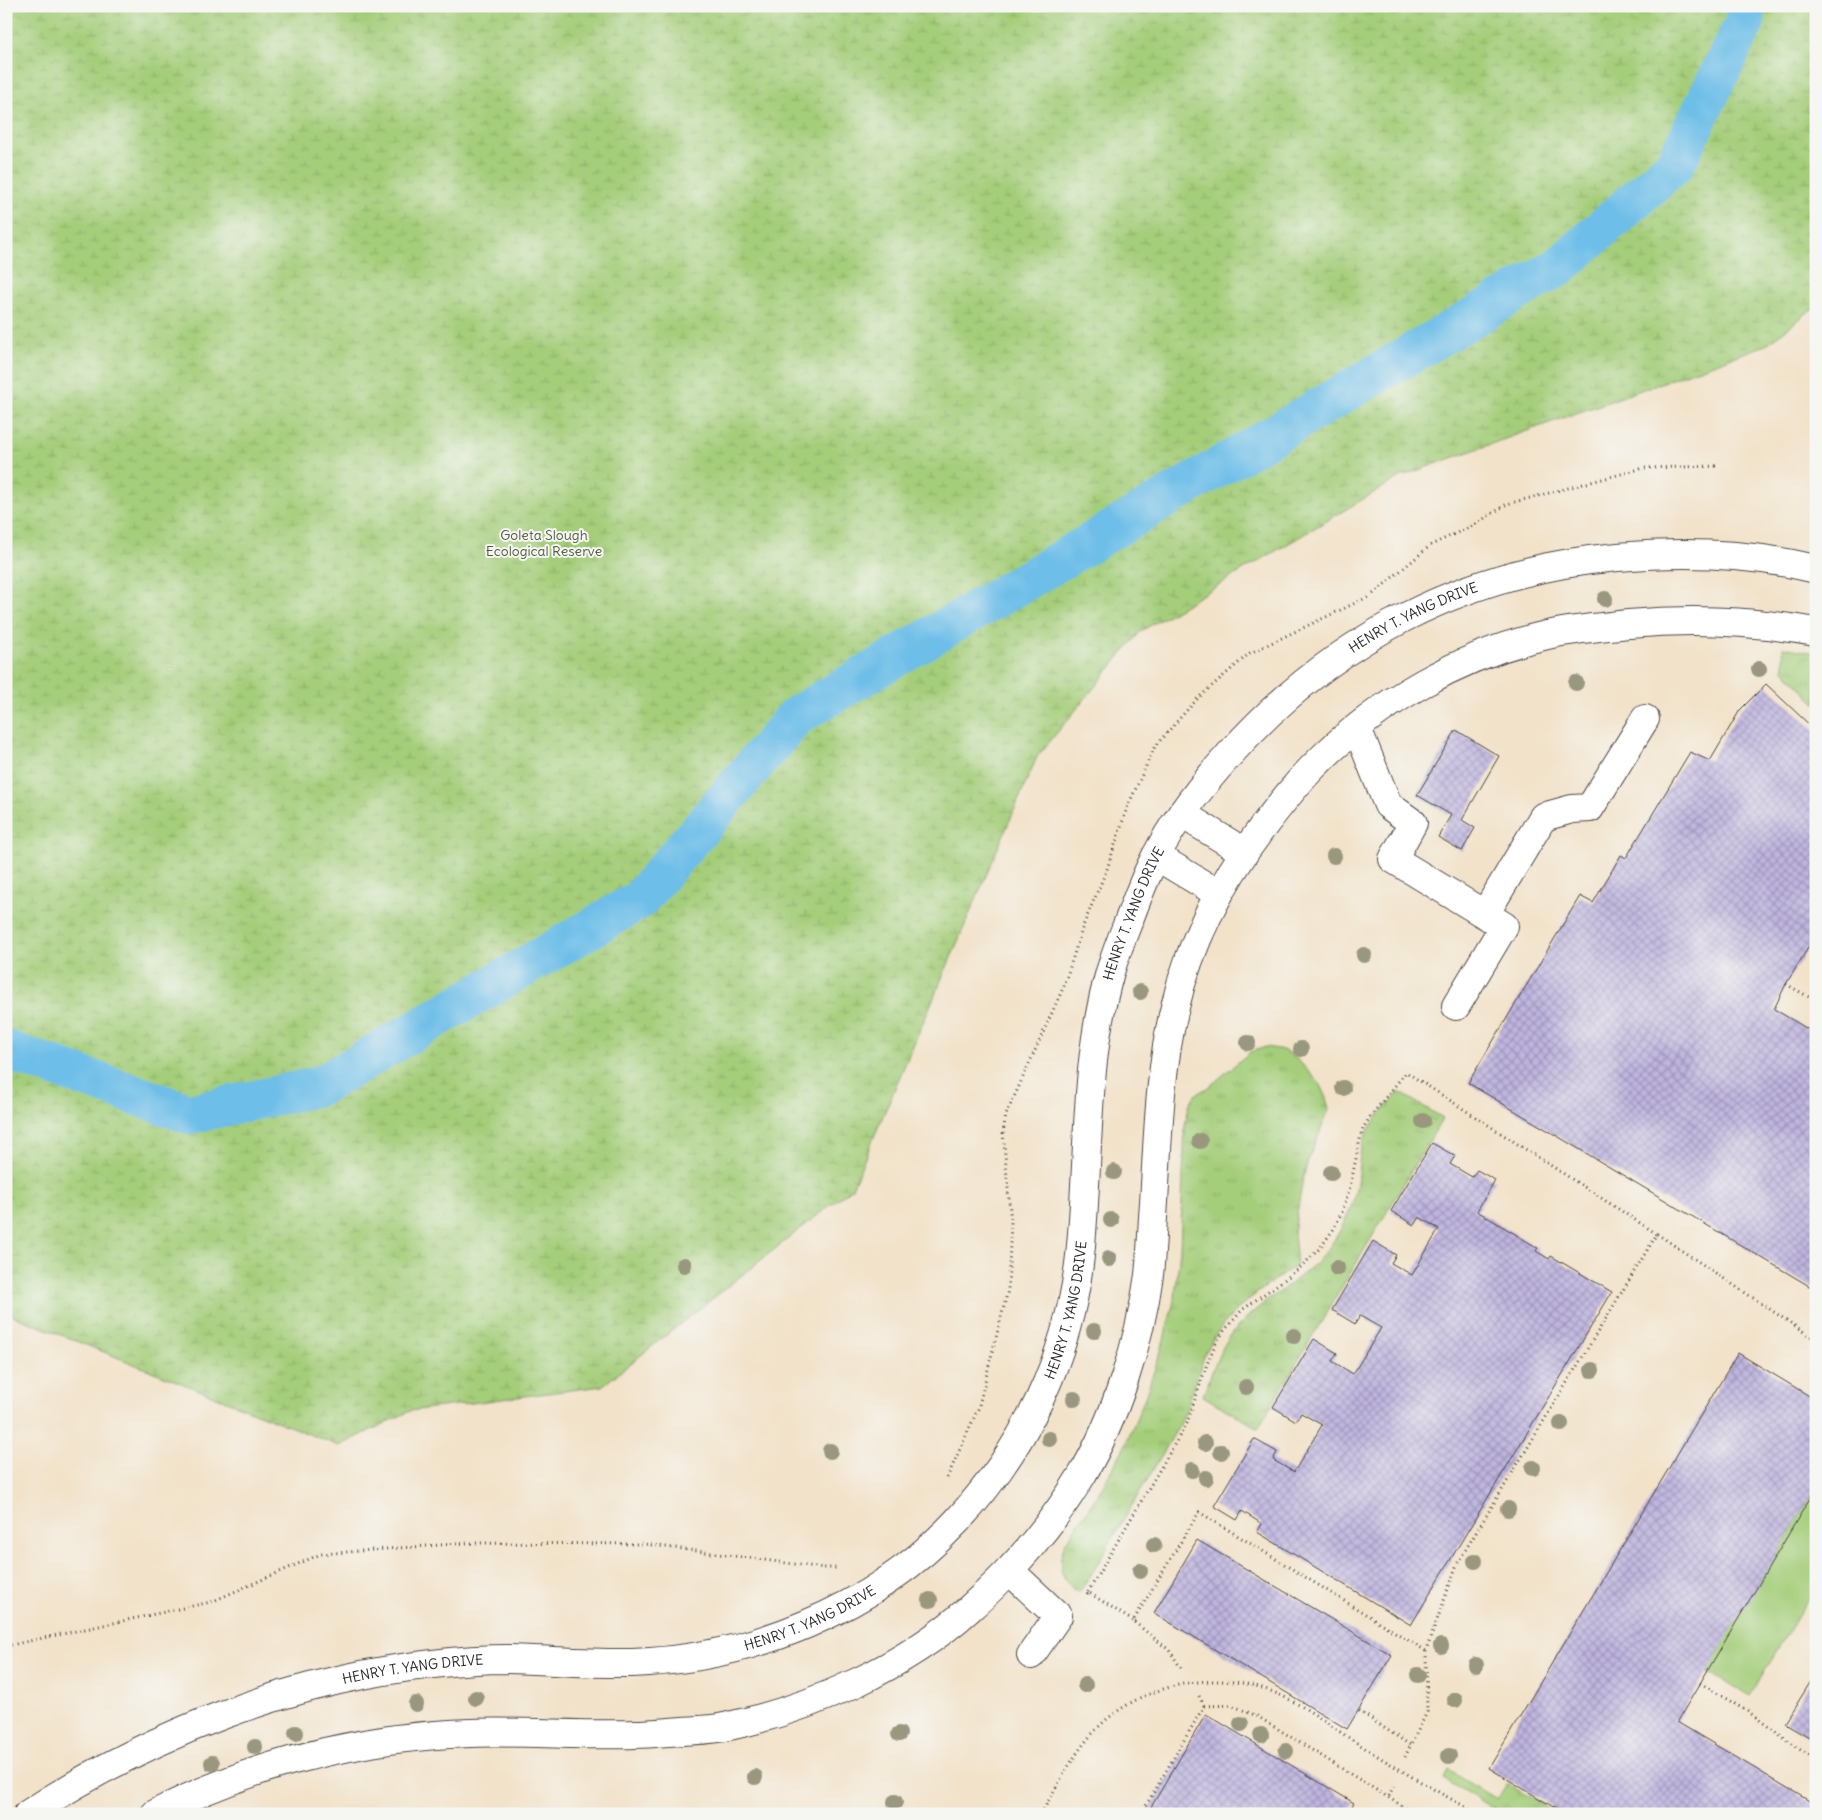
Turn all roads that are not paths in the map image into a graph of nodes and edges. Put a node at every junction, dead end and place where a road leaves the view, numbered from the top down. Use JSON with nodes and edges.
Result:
{"nodes":[{"id":1,"x":1816,"y":569,"type":"edge"},
{"id":2,"x":1816,"y":632,"type":"edge"},
{"id":3,"x":1645,"y":719,"type":"dead end"},
{"id":4,"x":1357,"y":728,"type":"junction"},
{"id":5,"x":1182,"y":814,"type":"junction"},
{"id":6,"x":1244,"y":852,"type":"junction"},
{"id":7,"x":1156,"y":856,"type":"junction"},
{"id":8,"x":1219,"y":894,"type":"junction"},
{"id":9,"x":1485,"y":914,"type":"junction"},
{"id":10,"x":1456,"y":1006,"type":"dead end"},
{"id":11,"x":1010,"y":1571,"type":"junction"},
{"id":12,"x":1031,"y":1654,"type":"dead end"},
{"id":13,"x":28,"y":1814,"type":"edge"},
{"id":14,"x":155,"y":1814,"type":"edge"}],
"edges":[{"from":1,"to":5,"type":"main road","name":"HENRY T. YANG DRIVE"},
{"from":2,"to":4,"type":"main road"},
{"from":3,"to":9,"type":"main road"},
{"from":4,"to":6,"type":"main road"},
{"from":4,"to":9,"type":"main road"},
{"from":5,"to":6,"type":"main road"},
{"from":5,"to":7,"type":"main road","name":"HENRY T. YANG DRIVE"},
{"from":6,"to":8,"type":"main road"},
{"from":7,"to":8,"type":"main road"},
{"from":7,"to":13,"type":"main road","name":"HENRY T. YANG DRIVE"},
{"from":8,"to":11,"type":"main road"},
{"from":9,"to":10,"type":"main road"},
{"from":11,"to":12,"type":"main road"},
{"from":11,"to":14,"type":"main road"}]}
